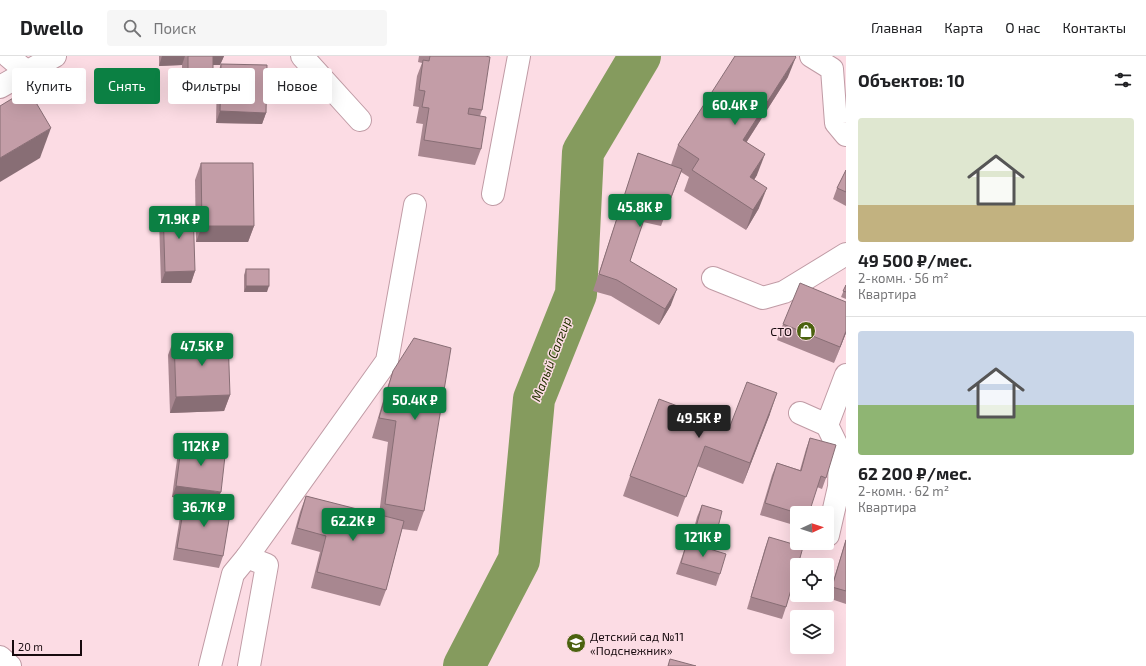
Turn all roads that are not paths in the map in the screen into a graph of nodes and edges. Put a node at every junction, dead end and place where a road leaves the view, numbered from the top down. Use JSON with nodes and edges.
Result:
{"nodes":[{"id":1,"x":8,"y":56,"type":"edge"},
{"id":2,"x":55,"y":56,"type":"edge"},
{"id":3,"x":302,"y":56,"type":"edge"},
{"id":4,"x":519,"y":56,"type":"edge"},
{"id":5,"x":811,"y":56,"type":"edge"},
{"id":6,"x":22,"y":68,"type":"edge"},
{"id":7,"x":34,"y":68,"type":"edge"},
{"id":8,"x":12,"y":80,"type":"edge"},
{"id":9,"x":0,"y":87,"type":"edge"},
{"id":10,"x":360,"y":120,"type":"dead end"},
{"id":11,"x":846,"y":135,"type":"edge"},
{"id":12,"x":493,"y":194,"type":"dead end"},
{"id":13,"x":415,"y":205,"type":"dead end"},
{"id":14,"x":846,"y":254,"type":"edge"},
{"id":15,"x":713,"y":278,"type":"dead end"},
{"id":16,"x":846,"y":375,"type":"edge"},
{"id":17,"x":800,"y":413,"type":"dead end"},
{"id":18,"x":827,"y":425,"type":"junction"},
{"id":19,"x":834,"y":509,"type":"edge"},
{"id":20,"x":247,"y":557,"type":"junction"},
{"id":21,"x":0,"y":657,"type":"edge"},
{"id":22,"x":10,"y":666,"type":"edge"},
{"id":23,"x":210,"y":666,"type":"edge"},
{"id":24,"x":249,"y":666,"type":"edge"}],
"edges":[{"from":1,"to":6,"type":"street"},
{"from":2,"to":7,"type":"street"},
{"from":3,"to":10,"type":"street"},
{"from":4,"to":12,"type":"street"},
{"from":5,"to":11,"type":"street"},
{"from":8,"to":9,"type":"street"},
{"from":13,"to":20,"type":"street"},
{"from":14,"to":15,"type":"street"},
{"from":16,"to":18,"type":"street"},
{"from":17,"to":18,"type":"street"},
{"from":18,"to":19,"type":"street"},
{"from":20,"to":23,"type":"street"},
{"from":20,"to":24,"type":"street"},
{"from":21,"to":22,"type":"street"}]}
